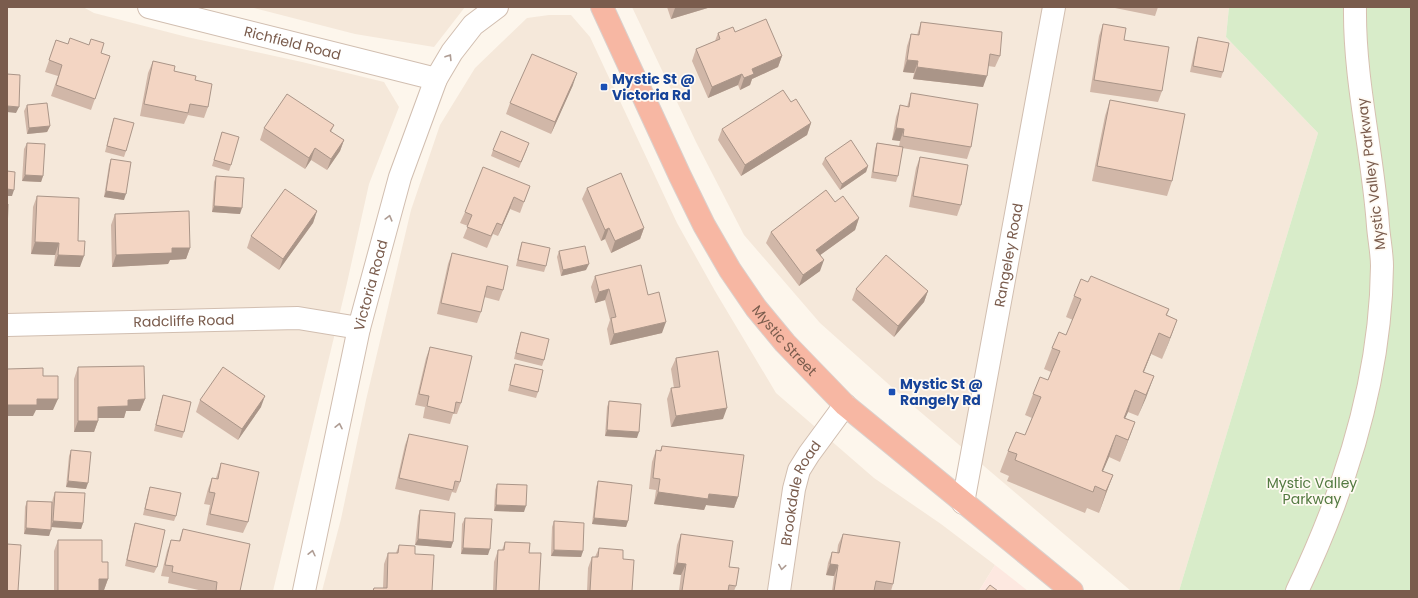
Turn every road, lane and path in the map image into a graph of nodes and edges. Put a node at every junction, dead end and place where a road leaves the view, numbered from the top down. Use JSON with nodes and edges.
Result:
{"nodes":[{"id":1,"x":148,"y":7,"type":"edge"},
{"id":2,"x":497,"y":7,"type":"edge"},
{"id":3,"x":602,"y":7,"type":"edge"},
{"id":4,"x":1054,"y":7,"type":"edge"},
{"id":5,"x":1355,"y":7,"type":"edge"},
{"id":6,"x":436,"y":79,"type":"junction"},
{"id":7,"x":7,"y":325,"type":"edge"},
{"id":8,"x":359,"y":328,"type":"junction"},
{"id":9,"x":845,"y":405,"type":"junction"},
{"id":10,"x":963,"y":503,"type":"junction"},
{"id":11,"x":304,"y":591,"type":"edge"},
{"id":12,"x":779,"y":591,"type":"edge"},
{"id":13,"x":1072,"y":591,"type":"edge"},
{"id":14,"x":1296,"y":591,"type":"edge"}],
"edges":[{"from":1,"to":6,"type":"street","name":"Richfield Road"},
{"from":6,"to":2,"type":"street","name":"Victoria Road","one_way":true},
{"from":3,"to":9,"type":"highway","name":"Mystic Street"},
{"from":4,"to":10,"type":"street","name":"Rangeley Road"},
{"from":5,"to":14,"type":"street","name":"Mystic Valley Parkway"},
{"from":8,"to":6,"type":"street","name":"Victoria Road","one_way":true},
{"from":7,"to":8,"type":"street","name":"Radcliffe Road"},
{"from":11,"to":8,"type":"street","name":"Victoria Road","one_way":true},
{"from":9,"to":10,"type":"highway","name":"Mystic Street"},
{"from":9,"to":12,"type":"street","name":"Brookdale Road","one_way":true},
{"from":10,"to":13,"type":"highway","name":"Mystic Street"}]}
